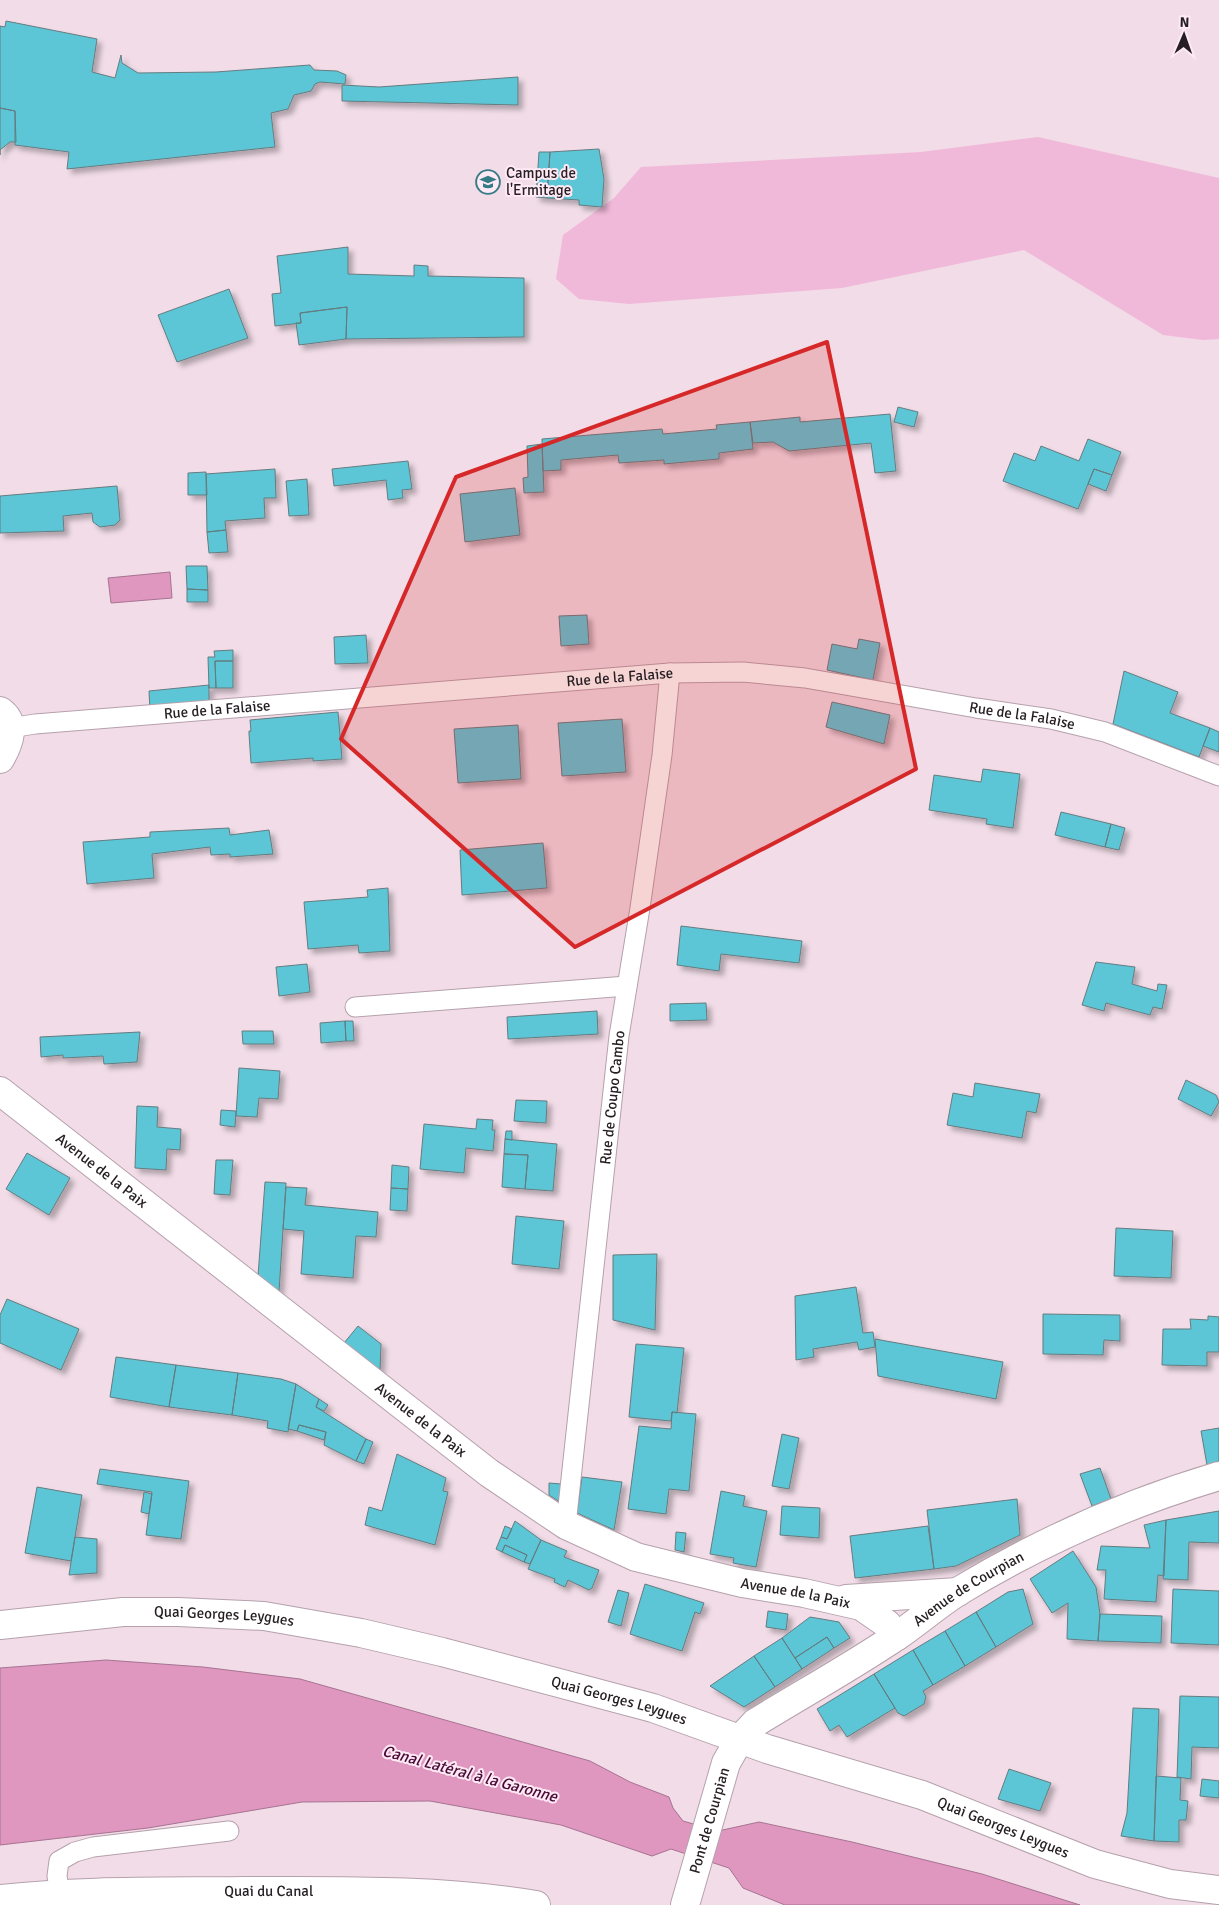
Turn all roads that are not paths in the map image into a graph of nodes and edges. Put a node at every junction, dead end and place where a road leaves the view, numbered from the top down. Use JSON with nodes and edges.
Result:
{"nodes":[{"id":1,"x":670,"y":672,"type":"junction"},
{"id":2,"x":5,"y":719,"type":"edge"},
{"id":3,"x":0,"y":759,"type":"edge"},
{"id":4,"x":1219,"y":776,"type":"edge"},
{"id":5,"x":627,"y":986,"type":"junction"},
{"id":6,"x":354,"y":1006,"type":"dead end"},
{"id":7,"x":0,"y":1091,"type":"edge"},
{"id":8,"x":1219,"y":1476,"type":"edge"},
{"id":9,"x":566,"y":1525,"type":"junction"},
{"id":10,"x":958,"y":1592,"type":"junction"},
{"id":11,"x":832,"y":1600,"type":"junction"},
{"id":12,"x":0,"y":1625,"type":"edge"},
{"id":13,"x":897,"y":1636,"type":"junction"},
{"id":14,"x":739,"y":1740,"type":"junction"},
{"id":15,"x":229,"y":1831,"type":"dead end"},
{"id":16,"x":1219,"y":1890,"type":"edge"},
{"id":17,"x":60,"y":1894,"type":"junction"},
{"id":18,"x":0,"y":1899,"type":"edge"},
{"id":19,"x":536,"y":1905,"type":"edge"},
{"id":20,"x":685,"y":1905,"type":"edge"}],
"edges":[{"from":1,"to":2,"type":"lane","name":"Rue de la Falaise"},
{"from":1,"to":4,"type":"lane","name":"Rue de la Falaise"},
{"from":1,"to":5,"type":"lane","name":"Rue de Coupo Cambo"},
{"from":2,"to":3,"type":"street"},
{"from":5,"to":6,"type":"lane"},
{"from":5,"to":9,"type":"lane","name":"Rue de Coupo Cambo"},
{"from":7,"to":9,"type":"street","name":"Avenue de la Paix"},
{"from":8,"to":10,"type":"street","name":"Avenue de Courpian"},
{"from":9,"to":11,"type":"street","name":"Avenue de la Paix"},
{"from":10,"to":11,"type":"street"},
{"from":10,"to":13,"type":"street","name":"Avenue de Courpian"},
{"from":11,"to":13,"type":"street","name":"Avenue de la Paix"},
{"from":12,"to":14,"type":"street","name":"Quai Georges Leygues"},
{"from":13,"to":14,"type":"street","name":"Avenue de Courpian"},
{"from":14,"to":16,"type":"street","name":"Quai Georges Leygues"},
{"from":14,"to":20,"type":"street","name":"Pont de Courpian"},
{"from":15,"to":17,"type":"lane"},
{"from":17,"to":18,"type":"street","name":"Quai du Canal"},
{"from":17,"to":19,"type":"street","name":"Quai du Canal"}]}
